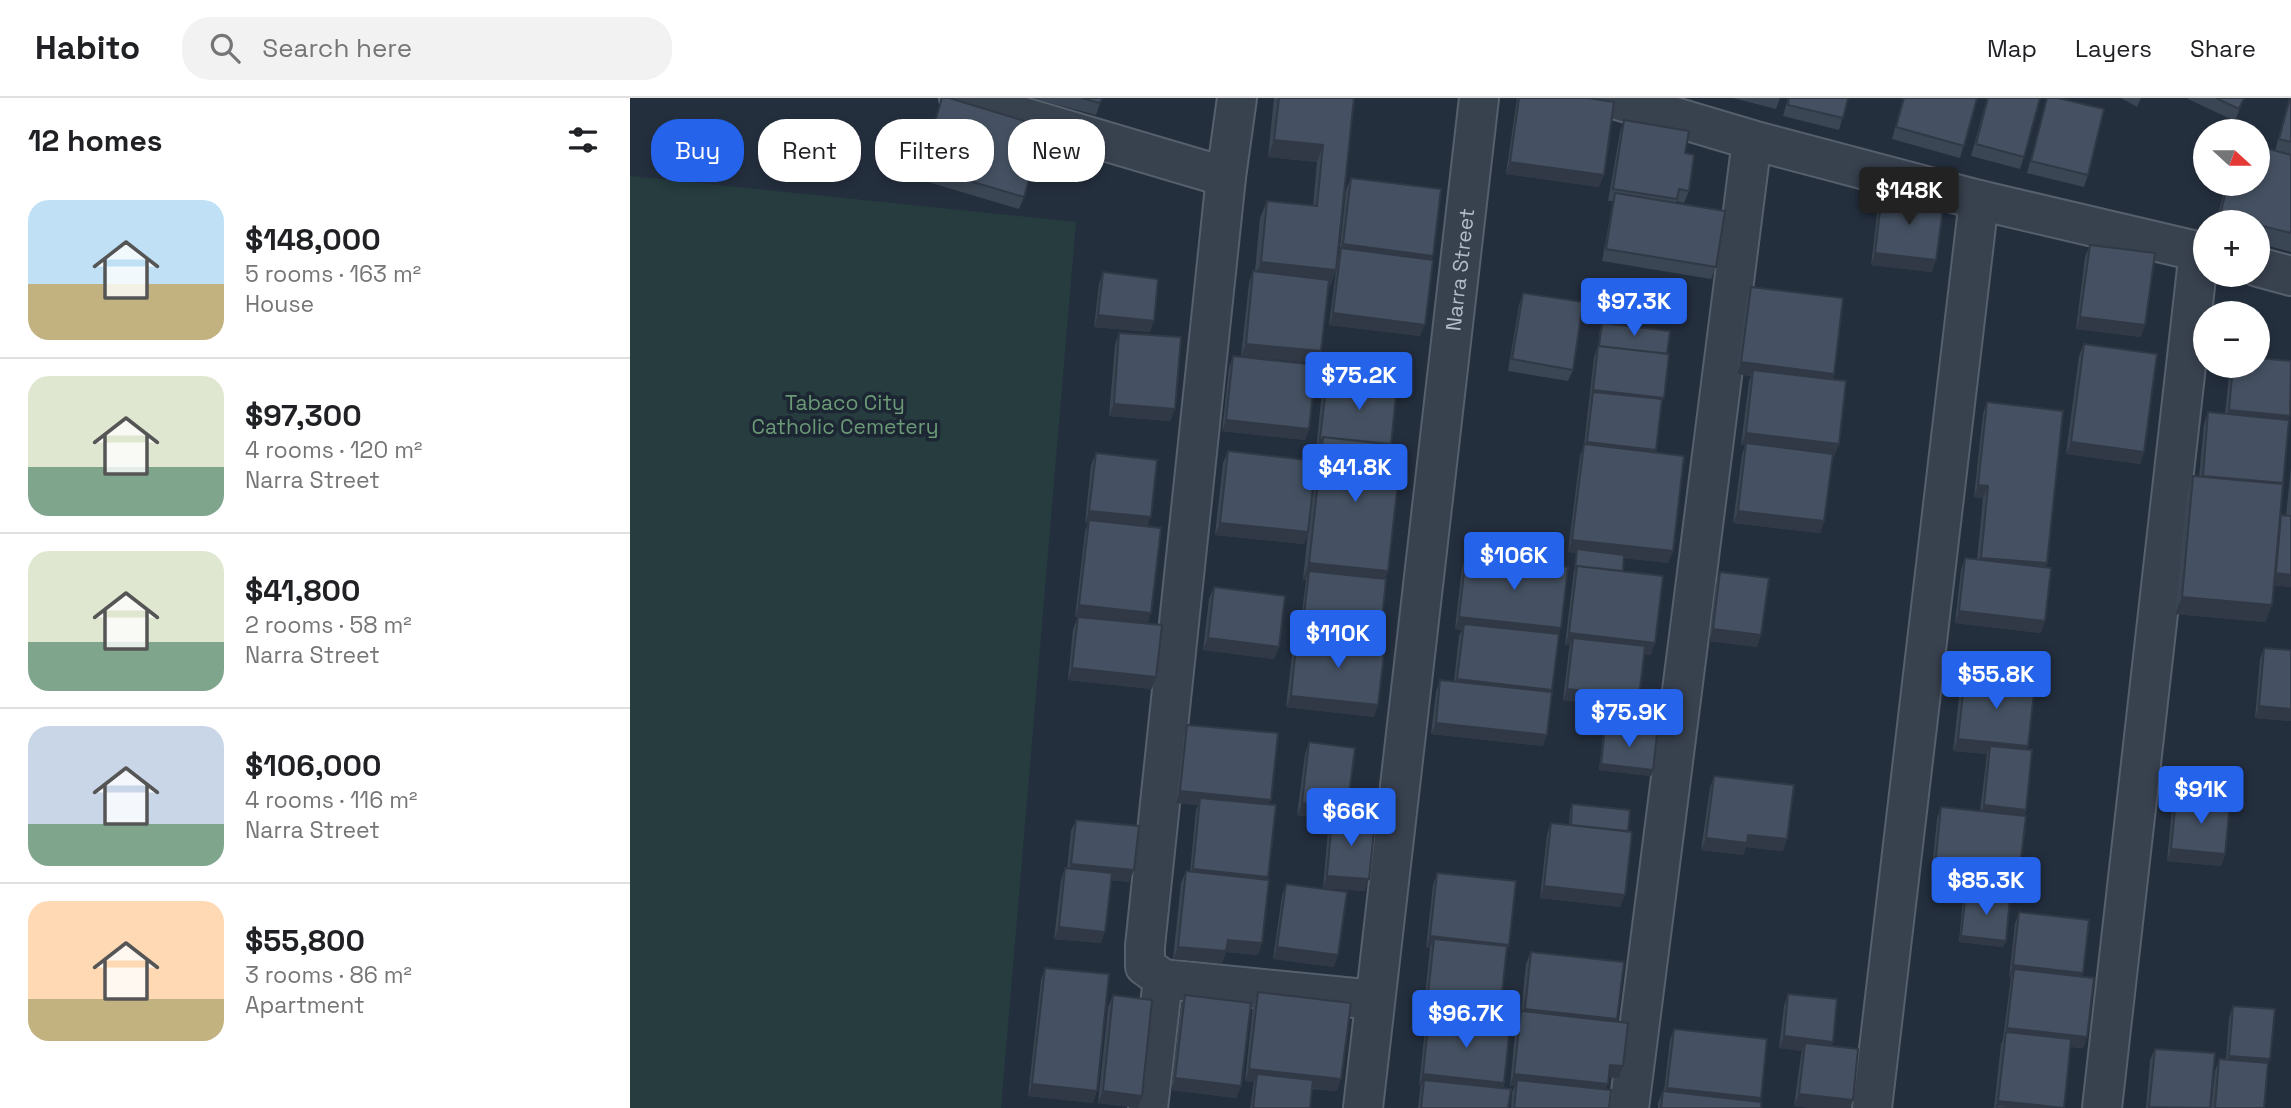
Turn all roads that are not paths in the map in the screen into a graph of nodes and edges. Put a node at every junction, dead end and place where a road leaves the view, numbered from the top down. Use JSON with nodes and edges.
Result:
{"nodes":[{"id":1,"x":959,"y":98,"type":"edge"},
{"id":2,"x":1237,"y":98,"type":"edge"},
{"id":3,"x":1479,"y":98,"type":"edge"},
{"id":4,"x":1611,"y":98,"type":"edge"},
{"id":5,"x":1752,"y":140,"type":"junction"},
{"id":6,"x":1226,"y":177,"type":"junction"},
{"id":7,"x":1979,"y":200,"type":"junction"},
{"id":8,"x":2193,"y":250,"type":"edge"},
{"id":9,"x":2270,"y":270,"type":"edge"},
{"id":10,"x":2291,"y":276,"type":"edge"},
{"id":11,"x":2198,"y":287,"type":"edge"},
{"id":12,"x":1163,"y":979,"type":"junction"},
{"id":13,"x":1375,"y":1000,"type":"junction"},
{"id":14,"x":1148,"y":1108,"type":"edge"},
{"id":15,"x":1363,"y":1108,"type":"edge"},
{"id":16,"x":1629,"y":1108,"type":"edge"},
{"id":17,"x":1872,"y":1108,"type":"edge"},
{"id":18,"x":2102,"y":1108,"type":"edge"}],
"edges":[{"from":1,"to":6,"type":"street"},
{"from":2,"to":6,"type":"street"},
{"from":3,"to":13,"type":"street","name":"Narra Street"},
{"from":4,"to":5,"type":"street"},
{"from":5,"to":7,"type":"street"},
{"from":5,"to":16,"type":"street"},
{"from":6,"to":12,"type":"street"},
{"from":7,"to":8,"type":"street"},
{"from":7,"to":17,"type":"street"},
{"from":9,"to":10,"type":"street"},
{"from":11,"to":18,"type":"street"},
{"from":12,"to":13,"type":"street"},
{"from":12,"to":14,"type":"street"},
{"from":13,"to":15,"type":"street","name":"Narra Street"}]}
